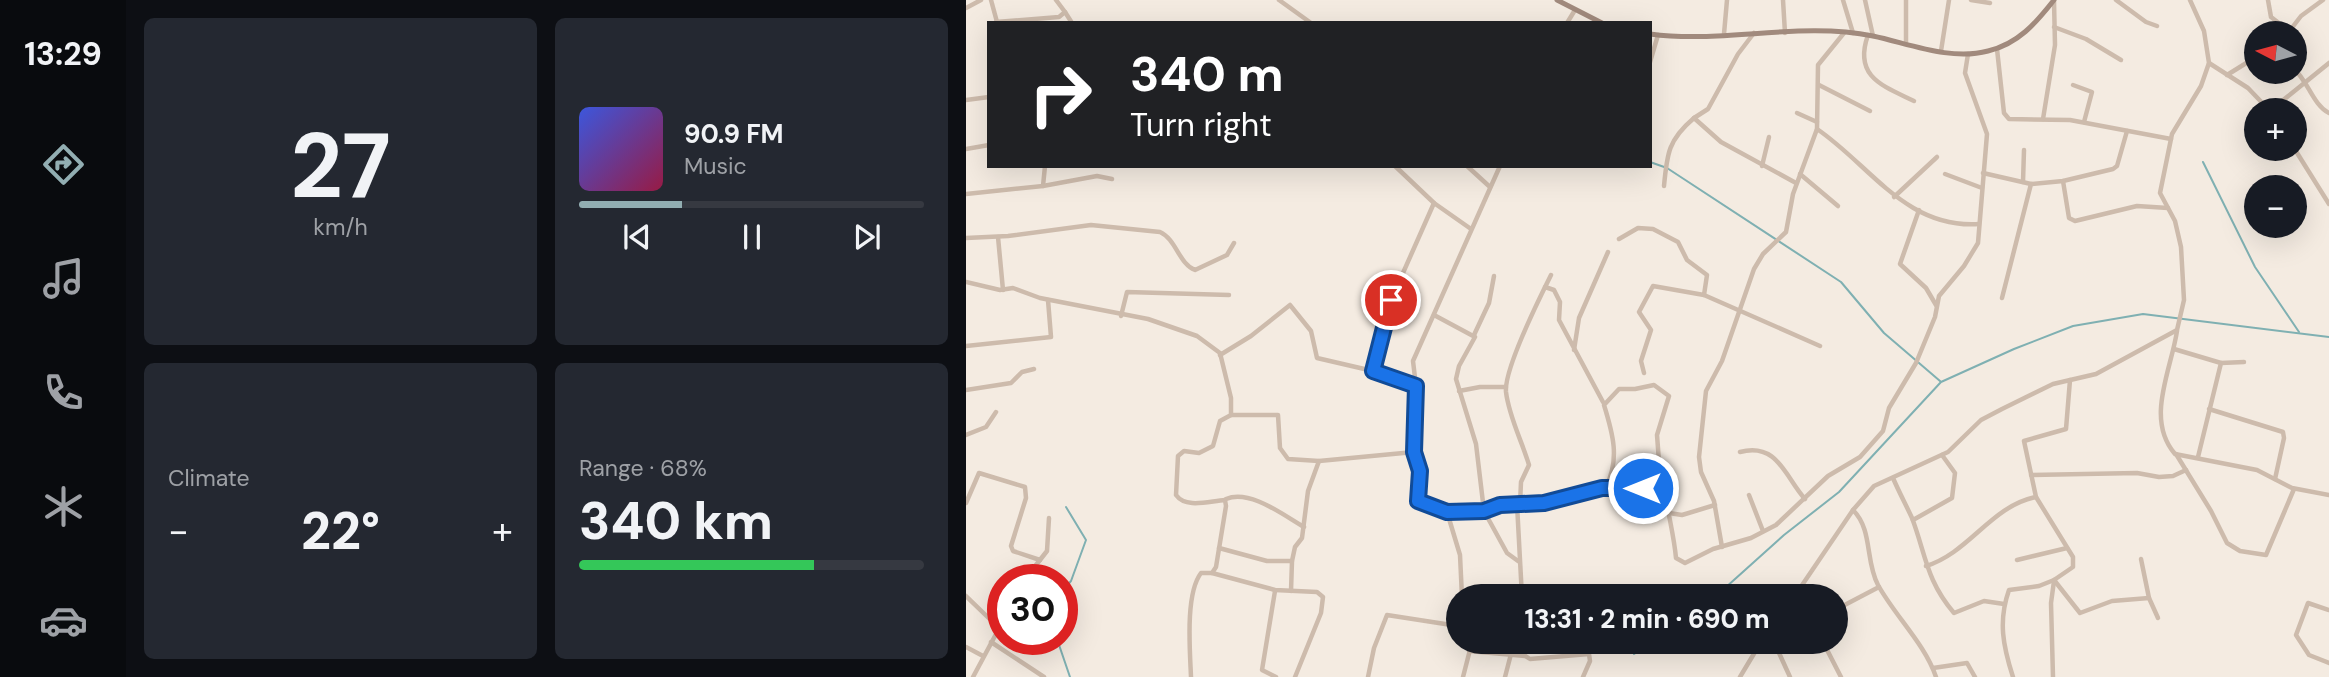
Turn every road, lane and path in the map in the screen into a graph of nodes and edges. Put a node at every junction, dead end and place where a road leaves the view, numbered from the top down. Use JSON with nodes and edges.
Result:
{"nodes":[{"id":1,"x":981,"y":0,"type":"edge"},
{"id":2,"x":991,"y":0,"type":"edge"},
{"id":3,"x":1056,"y":0,"type":"edge"},
{"id":4,"x":1279,"y":0,"type":"edge"},
{"id":5,"x":1557,"y":0,"type":"edge"},
{"id":6,"x":1727,"y":0,"type":"edge"},
{"id":7,"x":1783,"y":0,"type":"edge"},
{"id":8,"x":1843,"y":0,"type":"edge"},
{"id":9,"x":1865,"y":0,"type":"edge"},
{"id":10,"x":1906,"y":0,"type":"edge"},
{"id":11,"x":1949,"y":0,"type":"edge"},
{"id":12,"x":1971,"y":0,"type":"edge"},
{"id":13,"x":2054,"y":0,"type":"edge"},
{"id":14,"x":2116,"y":0,"type":"edge"},
{"id":15,"x":2269,"y":0,"type":"edge"},
{"id":16,"x":2323,"y":0,"type":"edge"},
{"id":17,"x":2193,"y":1,"type":"edge"},
{"id":18,"x":1990,"y":3,"type":"dead end"},
{"id":19,"x":966,"y":8,"type":"edge"},
{"id":20,"x":1574,"y":10,"type":"junction"},
{"id":21,"x":1065,"y":12,"type":"junction"},
{"id":22,"x":997,"y":21,"type":"edge"},
{"id":23,"x":1020,"y":21,"type":"edge"},
{"id":24,"x":1071,"y":21,"type":"edge"},
{"id":25,"x":1303,"y":21,"type":"edge"},
{"id":26,"x":1568,"y":21,"type":"edge"},
{"id":27,"x":1598,"y":21,"type":"edge"},
{"id":28,"x":2276,"y":21,"type":"edge"},
{"id":29,"x":2297,"y":21,"type":"edge"},
{"id":30,"x":2157,"y":26,"type":"dead end"},
{"id":31,"x":2054,"y":27,"type":"junction"},
{"id":32,"x":1845,"y":32,"type":"junction"},
{"id":33,"x":1754,"y":33,"type":"junction"},
{"id":34,"x":1853,"y":33,"type":"junction"},
{"id":35,"x":1652,"y":34,"type":"edge"},
{"id":36,"x":1724,"y":34,"type":"junction"},
{"id":37,"x":1785,"y":34,"type":"junction"},
{"id":38,"x":1658,"y":35,"type":"junction"},
{"id":39,"x":1870,"y":36,"type":"junction"},
{"id":40,"x":1906,"y":44,"type":"junction"},
{"id":41,"x":1997,"y":49,"type":"junction"},
{"id":42,"x":1941,"y":51,"type":"junction"},
{"id":43,"x":1971,"y":54,"type":"junction"},
{"id":44,"x":1652,"y":55,"type":"edge"},
{"id":45,"x":2120,"y":60,"type":"dead end"},
{"id":46,"x":2209,"y":63,"type":"junction"},
{"id":47,"x":2329,"y":63,"type":"edge"},
{"id":48,"x":2244,"y":64,"type":"edge"},
{"id":49,"x":2227,"y":75,"type":"junction"},
{"id":50,"x":2307,"y":80,"type":"edge"},
{"id":51,"x":2307,"y":83,"type":"edge"},
{"id":52,"x":2302,"y":84,"type":"edge"},
{"id":53,"x":1819,"y":85,"type":"junction"},
{"id":54,"x":2073,"y":85,"type":"dead end"},
{"id":55,"x":987,"y":97,"type":"edge"},
{"id":56,"x":2257,"y":98,"type":"edge"},
{"id":57,"x":2285,"y":98,"type":"edge"},
{"id":58,"x":966,"y":100,"type":"edge"},
{"id":59,"x":1914,"y":101,"type":"dead end"},
{"id":60,"x":1870,"y":111,"type":"dead end"},
{"id":61,"x":1797,"y":113,"type":"dead end"},
{"id":62,"x":2329,"y":113,"type":"edge"},
{"id":63,"x":1694,"y":118,"type":"junction"},
{"id":64,"x":2043,"y":119,"type":"junction"},
{"id":65,"x":1817,"y":122,"type":"junction"},
{"id":66,"x":2084,"y":122,"type":"junction"},
{"id":67,"x":1817,"y":129,"type":"junction"},
{"id":68,"x":2127,"y":131,"type":"junction"},
{"id":69,"x":1769,"y":137,"type":"dead end"},
{"id":70,"x":2171,"y":139,"type":"junction"},
{"id":71,"x":987,"y":145,"type":"edge"},
{"id":72,"x":966,"y":149,"type":"edge"},
{"id":73,"x":2024,"y":150,"type":"dead end"},
{"id":74,"x":1937,"y":157,"type":"dead end"},
{"id":75,"x":2302,"y":161,"type":"edge"},
{"id":76,"x":1762,"y":166,"type":"junction"},
{"id":77,"x":1045,"y":168,"type":"edge"},
{"id":78,"x":1397,"y":168,"type":"edge"},
{"id":79,"x":1468,"y":168,"type":"edge"},
{"id":80,"x":1499,"y":168,"type":"edge"},
{"id":81,"x":1983,"y":173,"type":"junction"},
{"id":82,"x":1800,"y":174,"type":"junction"},
{"id":83,"x":1945,"y":174,"type":"dead end"},
{"id":84,"x":1112,"y":180,"type":"dead end"},
{"id":85,"x":2063,"y":181,"type":"junction"},
{"id":86,"x":2023,"y":182,"type":"junction"},
{"id":87,"x":1796,"y":183,"type":"junction"},
{"id":88,"x":2031,"y":184,"type":"junction"},
{"id":89,"x":1043,"y":186,"type":"junction"},
{"id":90,"x":1664,"y":186,"type":"dead end"},
{"id":91,"x":1490,"y":187,"type":"junction"},
{"id":92,"x":1982,"y":188,"type":"junction"},
{"id":93,"x":966,"y":194,"type":"edge"},
{"id":94,"x":1894,"y":197,"type":"junction"},
{"id":95,"x":1434,"y":203,"type":"junction"},
{"id":96,"x":2329,"y":205,"type":"edge"},
{"id":97,"x":1838,"y":206,"type":"dead end"},
{"id":98,"x":2168,"y":208,"type":"junction"},
{"id":99,"x":1919,"y":210,"type":"junction"},
{"id":100,"x":1979,"y":224,"type":"junction"},
{"id":101,"x":1471,"y":229,"type":"junction"},
{"id":102,"x":998,"y":237,"type":"junction"},
{"id":103,"x":966,"y":238,"type":"edge"},
{"id":104,"x":1619,"y":239,"type":"dead end"},
{"id":105,"x":1234,"y":243,"type":"dead end"},
{"id":106,"x":1608,"y":252,"type":"dead end"},
{"id":107,"x":1551,"y":275,"type":"dead end"},
{"id":108,"x":1494,"y":276,"type":"dead end"},
{"id":109,"x":966,"y":282,"type":"edge"},
{"id":110,"x":1545,"y":287,"type":"junction"},
{"id":111,"x":1003,"y":290,"type":"junction"},
{"id":112,"x":1229,"y":295,"type":"dead end"},
{"id":113,"x":1703,"y":295,"type":"junction"},
{"id":114,"x":2003,"y":298,"type":"dead end"},
{"id":115,"x":1048,"y":300,"type":"junction"},
{"id":116,"x":1936,"y":305,"type":"junction"},
{"id":117,"x":1739,"y":310,"type":"junction"},
{"id":118,"x":1434,"y":315,"type":"junction"},
{"id":119,"x":1121,"y":316,"type":"junction"},
{"id":120,"x":2177,"y":330,"type":"junction"},
{"id":121,"x":1474,"y":335,"type":"junction"},
{"id":122,"x":966,"y":346,"type":"edge"},
{"id":123,"x":1820,"y":346,"type":"dead end"},
{"id":124,"x":2174,"y":349,"type":"junction"},
{"id":125,"x":1574,"y":351,"type":"junction"},
{"id":126,"x":1220,"y":355,"type":"junction"},
{"id":127,"x":2244,"y":362,"type":"dead end"},
{"id":128,"x":2221,"y":363,"type":"junction"},
{"id":129,"x":1034,"y":369,"type":"dead end"},
{"id":130,"x":1373,"y":371,"type":"junction"},
{"id":131,"x":1644,"y":373,"type":"dead end"},
{"id":132,"x":2070,"y":380,"type":"junction"},
{"id":133,"x":1416,"y":386,"type":"junction"},
{"id":134,"x":1506,"y":387,"type":"junction"},
{"id":135,"x":966,"y":390,"type":"edge"},
{"id":136,"x":1459,"y":391,"type":"junction"},
{"id":137,"x":1604,"y":403,"type":"junction"},
{"id":138,"x":2209,"y":409,"type":"junction"},
{"id":139,"x":996,"y":412,"type":"dead end"},
{"id":140,"x":1231,"y":415,"type":"junction"},
{"id":141,"x":966,"y":435,"type":"edge"},
{"id":142,"x":1414,"y":452,"type":"junction"},
{"id":143,"x":1740,"y":452,"type":"dead end"},
{"id":144,"x":1942,"y":454,"type":"junction"},
{"id":145,"x":2175,"y":454,"type":"junction"},
{"id":146,"x":2198,"y":457,"type":"junction"},
{"id":147,"x":1319,"y":461,"type":"junction"},
{"id":148,"x":2186,"y":470,"type":"junction"},
{"id":149,"x":2030,"y":475,"type":"junction"},
{"id":150,"x":1892,"y":478,"type":"junction"},
{"id":151,"x":2275,"y":479,"type":"junction"},
{"id":152,"x":1606,"y":487,"type":"junction"},
{"id":153,"x":1661,"y":488,"type":"junction"},
{"id":154,"x":2294,"y":489,"type":"junction"},
{"id":155,"x":967,"y":494,"type":"edge"},
{"id":156,"x":1749,"y":495,"type":"dead end"},
{"id":157,"x":2329,"y":495,"type":"edge"},
{"id":158,"x":2036,"y":497,"type":"junction"},
{"id":159,"x":1805,"y":499,"type":"junction"},
{"id":160,"x":1225,"y":500,"type":"junction"},
{"id":161,"x":966,"y":503,"type":"edge"},
{"id":162,"x":1518,"y":504,"type":"junction"},
{"id":163,"x":1715,"y":505,"type":"junction"},
{"id":164,"x":1853,"y":510,"type":"junction"},
{"id":165,"x":1484,"y":511,"type":"junction"},
{"id":166,"x":1447,"y":512,"type":"junction"},
{"id":167,"x":1669,"y":513,"type":"junction"},
{"id":168,"x":1049,"y":519,"type":"dead end"},
{"id":169,"x":1913,"y":520,"type":"junction"},
{"id":170,"x":1304,"y":527,"type":"junction"},
{"id":171,"x":1763,"y":531,"type":"junction"},
{"id":172,"x":1722,"y":547,"type":"junction"},
{"id":173,"x":1219,"y":548,"type":"junction"},
{"id":174,"x":2067,"y":548,"type":"junction"},
{"id":175,"x":2141,"y":559,"type":"dead end"},
{"id":176,"x":1040,"y":560,"type":"junction"},
{"id":177,"x":2017,"y":560,"type":"dead end"},
{"id":178,"x":1292,"y":561,"type":"junction"},
{"id":179,"x":1518,"y":561,"type":"junction"},
{"id":180,"x":1037,"y":564,"type":"edge"},
{"id":181,"x":1926,"y":566,"type":"junction"},
{"id":182,"x":1212,"y":573,"type":"junction"},
{"id":183,"x":2054,"y":580,"type":"junction"},
{"id":184,"x":1461,"y":584,"type":"edge"},
{"id":185,"x":1521,"y":584,"type":"edge"},
{"id":186,"x":1804,"y":584,"type":"edge"},
{"id":187,"x":1879,"y":587,"type":"junction"},
{"id":188,"x":1275,"y":590,"type":"junction"},
{"id":189,"x":1291,"y":591,"type":"junction"},
{"id":190,"x":966,"y":596,"type":"edge"},
{"id":191,"x":2149,"y":598,"type":"junction"},
{"id":192,"x":1848,"y":603,"type":"edge"},
{"id":193,"x":2004,"y":604,"type":"junction"},
{"id":194,"x":2329,"y":610,"type":"edge"},
{"id":195,"x":987,"y":616,"type":"edge"},
{"id":196,"x":2158,"y":618,"type":"dead end"},
{"id":197,"x":1446,"y":624,"type":"edge"},
{"id":198,"x":966,"y":647,"type":"edge"},
{"id":199,"x":987,"y":649,"type":"edge"},
{"id":200,"x":1468,"y":654,"type":"edge"},
{"id":201,"x":1511,"y":654,"type":"joint"},
{"id":202,"x":1754,"y":654,"type":"edge"},
{"id":203,"x":1779,"y":654,"type":"edge"},
{"id":204,"x":1829,"y":654,"type":"edge"},
{"id":205,"x":1011,"y":655,"type":"edge"},
{"id":206,"x":983,"y":656,"type":"junction"},
{"id":207,"x":1525,"y":656,"type":"joint"},
{"id":208,"x":2329,"y":663,"type":"edge"},
{"id":209,"x":1933,"y":668,"type":"junction"},
{"id":210,"x":973,"y":677,"type":"edge"},
{"id":211,"x":1044,"y":677,"type":"edge"},
{"id":212,"x":1191,"y":677,"type":"edge"},
{"id":213,"x":1276,"y":677,"type":"edge"},
{"id":214,"x":1295,"y":677,"type":"edge"},
{"id":215,"x":1368,"y":677,"type":"edge"},
{"id":216,"x":1463,"y":677,"type":"edge"},
{"id":217,"x":1505,"y":677,"type":"edge"},
{"id":218,"x":1583,"y":677,"type":"edge"},
{"id":219,"x":1740,"y":677,"type":"edge"},
{"id":220,"x":1790,"y":677,"type":"edge"},
{"id":221,"x":1842,"y":677,"type":"edge"},
{"id":222,"x":1936,"y":677,"type":"edge"},
{"id":223,"x":1975,"y":677,"type":"edge"},
{"id":224,"x":2013,"y":677,"type":"edge"},
{"id":225,"x":2053,"y":677,"type":"edge"}],
"edges":[{"from":1,"to":19,"type":"street"},
{"from":2,"to":22,"type":"street"},
{"from":3,"to":21,"type":"street"},
{"from":4,"to":25,"type":"street"},
{"from":5,"to":20,"type":"main road"},
{"from":6,"to":36,"type":"street"},
{"from":7,"to":37,"type":"street"},
{"from":8,"to":34,"type":"street"},
{"from":9,"to":39,"type":"street"},
{"from":10,"to":40,"type":"street"},
{"from":11,"to":42,"type":"street"},
{"from":12,"to":18,"type":"street"},
{"from":13,"to":31,"type":"street"},
{"from":13,"to":41,"type":"main road"},
{"from":14,"to":30,"type":"street"},
{"from":15,"to":28,"type":"street"},
{"from":16,"to":29,"type":"street"},
{"from":17,"to":46,"type":"street"},
{"from":20,"to":26,"type":"street"},
{"from":20,"to":27,"type":"main road"},
{"from":21,"to":23,"type":"street"},
{"from":21,"to":24,"type":"street"},
{"from":31,"to":45,"type":"street"},
{"from":31,"to":64,"type":"street"},
{"from":32,"to":34,"type":"main road"},
{"from":32,"to":37,"type":"main road"},
{"from":32,"to":53,"type":"street"},
{"from":33,"to":36,"type":"main road"},
{"from":33,"to":37,"type":"main road"},
{"from":33,"to":63,"type":"street"},
{"from":34,"to":39,"type":"main road"},
{"from":35,"to":38,"type":"main road"},
{"from":36,"to":38,"type":"main road"},
{"from":38,"to":44,"type":"street"},
{"from":39,"to":40,"type":"main road"},
{"from":39,"to":59,"type":"street"},
{"from":40,"to":42,"type":"main road"},
{"from":41,"to":43,"type":"main road"},
{"from":41,"to":64,"type":"street"},
{"from":42,"to":43,"type":"main road"},
{"from":43,"to":81,"type":"street"},
{"from":46,"to":49,"type":"street"},
{"from":46,"to":70,"type":"street"},
{"from":47,"to":50,"type":"street"},
{"from":48,"to":49,"type":"street"},
{"from":49,"to":56,"type":"street"},
{"from":51,"to":62,"type":"street"},
{"from":52,"to":57,"type":"street"},
{"from":53,"to":60,"type":"street"},
{"from":53,"to":65,"type":"street"},
{"from":54,"to":66,"type":"street"},
{"from":55,"to":58,"type":"street"},
{"from":61,"to":65,"type":"street"},
{"from":63,"to":76,"type":"street"},
{"from":63,"to":90,"type":"street"},
{"from":64,"to":66,"type":"street"},
{"from":65,"to":67,"type":"street"},
{"from":66,"to":68,"type":"street"},
{"from":67,"to":82,"type":"street"},
{"from":67,"to":94,"type":"street"},
{"from":68,"to":70,"type":"street"},
{"from":68,"to":85,"type":"street"},
{"from":69,"to":76,"type":"street"},
{"from":70,"to":98,"type":"street"},
{"from":71,"to":72,"type":"street"},
{"from":73,"to":86,"type":"street"},
{"from":74,"to":94,"type":"street"},
{"from":75,"to":96,"type":"street"},
{"from":76,"to":87,"type":"street"},
{"from":77,"to":89,"type":"street"},
{"from":78,"to":95,"type":"street"},
{"from":79,"to":91,"type":"street"},
{"from":80,"to":91,"type":"street"},
{"from":81,"to":86,"type":"street"},
{"from":81,"to":92,"type":"street"},
{"from":82,"to":87,"type":"street"},
{"from":82,"to":97,"type":"street"},
{"from":83,"to":92,"type":"street"},
{"from":84,"to":89,"type":"street"},
{"from":85,"to":88,"type":"street"},
{"from":85,"to":98,"type":"street"},
{"from":86,"to":88,"type":"street"},
{"from":87,"to":117,"type":"street"},
{"from":88,"to":114,"type":"street"},
{"from":89,"to":93,"type":"street"},
{"from":91,"to":101,"type":"street"},
{"from":92,"to":100,"type":"street"},
{"from":94,"to":99,"type":"street"},
{"from":95,"to":101,"type":"street"},
{"from":95,"to":130,"type":"street"},
{"from":98,"to":120,"type":"street"},
{"from":99,"to":100,"type":"street"},
{"from":99,"to":116,"type":"street"},
{"from":100,"to":116,"type":"street"},
{"from":101,"to":118,"type":"street"},
{"from":102,"to":103,"type":"street"},
{"from":102,"to":105,"type":"street"},
{"from":102,"to":111,"type":"street"},
{"from":104,"to":113,"type":"street"},
{"from":106,"to":125,"type":"street"},
{"from":107,"to":110,"type":"street"},
{"from":108,"to":121,"type":"street"},
{"from":109,"to":111,"type":"street"},
{"from":110,"to":125,"type":"street"},
{"from":110,"to":134,"type":"street"},
{"from":111,"to":115,"type":"street"},
{"from":112,"to":119,"type":"street"},
{"from":113,"to":117,"type":"street"},
{"from":113,"to":131,"type":"street"},
{"from":115,"to":119,"type":"street"},
{"from":115,"to":122,"type":"street"},
{"from":116,"to":159,"type":"street"},
{"from":117,"to":123,"type":"street"},
{"from":117,"to":163,"type":"street"},
{"from":118,"to":121,"type":"street"},
{"from":118,"to":133,"type":"street"},
{"from":119,"to":126,"type":"street"},
{"from":120,"to":124,"type":"street"},
{"from":120,"to":132,"type":"street"},
{"from":121,"to":136,"type":"street"},
{"from":124,"to":128,"type":"street"},
{"from":124,"to":145,"type":"street"},
{"from":125,"to":137,"type":"street"},
{"from":126,"to":130,"type":"street"},
{"from":126,"to":140,"type":"street"},
{"from":127,"to":128,"type":"street"},
{"from":128,"to":138,"type":"street"},
{"from":129,"to":135,"type":"street"},
{"from":130,"to":133,"type":"street"},
{"from":132,"to":144,"type":"street"},
{"from":132,"to":149,"type":"street"},
{"from":133,"to":142,"type":"street"},
{"from":134,"to":136,"type":"street"},
{"from":134,"to":162,"type":"street"},
{"from":136,"to":165,"type":"street"},
{"from":137,"to":152,"type":"street"},
{"from":137,"to":153,"type":"street"},
{"from":138,"to":146,"type":"street"},
{"from":138,"to":151,"type":"street"},
{"from":139,"to":141,"type":"street"},
{"from":140,"to":147,"type":"street"},
{"from":140,"to":160,"type":"street"},
{"from":142,"to":147,"type":"street"},
{"from":142,"to":166,"type":"street"},
{"from":143,"to":159,"type":"street"},
{"from":144,"to":150,"type":"street"},
{"from":144,"to":169,"type":"street"},
{"from":145,"to":146,"type":"street"},
{"from":145,"to":148,"type":"street"},
{"from":146,"to":151,"type":"street"},
{"from":147,"to":170,"type":"street"},
{"from":148,"to":149,"type":"street"},
{"from":148,"to":154,"type":"street"},
{"from":149,"to":158,"type":"street"},
{"from":150,"to":164,"type":"street"},
{"from":150,"to":169,"type":"street"},
{"from":151,"to":154,"type":"street"},
{"from":152,"to":153,"type":"street"},
{"from":152,"to":162,"type":"street"},
{"from":153,"to":167,"type":"street"},
{"from":154,"to":157,"type":"street"},
{"from":155,"to":161,"type":"street"},
{"from":155,"to":176,"type":"street"},
{"from":156,"to":171,"type":"street"},
{"from":158,"to":174,"type":"street"},
{"from":158,"to":181,"type":"street"},
{"from":159,"to":171,"type":"street"},
{"from":160,"to":170,"type":"street"},
{"from":160,"to":173,"type":"street"},
{"from":162,"to":165,"type":"street"},
{"from":162,"to":179,"type":"street"},
{"from":163,"to":167,"type":"street"},
{"from":163,"to":172,"type":"street"},
{"from":164,"to":186,"type":"street"},
{"from":164,"to":187,"type":"street"},
{"from":165,"to":166,"type":"street"},
{"from":165,"to":179,"type":"street"},
{"from":166,"to":184,"type":"street"},
{"from":167,"to":172,"type":"street"},
{"from":168,"to":176,"type":"street"},
{"from":169,"to":181,"type":"street"},
{"from":170,"to":178,"type":"street"},
{"from":171,"to":172,"type":"street"},
{"from":173,"to":178,"type":"street"},
{"from":173,"to":182,"type":"street"},
{"from":174,"to":177,"type":"street"},
{"from":174,"to":183,"type":"street"},
{"from":175,"to":191,"type":"street"},
{"from":176,"to":180,"type":"street"},
{"from":178,"to":189,"type":"street"},
{"from":179,"to":185,"type":"street"},
{"from":181,"to":193,"type":"street"},
{"from":182,"to":188,"type":"street"},
{"from":182,"to":212,"type":"street"},
{"from":183,"to":191,"type":"street"},
{"from":183,"to":193,"type":"street"},
{"from":183,"to":225,"type":"street"},
{"from":187,"to":192,"type":"street"},
{"from":187,"to":209,"type":"street"},
{"from":188,"to":189,"type":"street"},
{"from":188,"to":213,"type":"street"},
{"from":189,"to":214,"type":"street"},
{"from":190,"to":195,"type":"street"},
{"from":191,"to":196,"type":"street"},
{"from":193,"to":224,"type":"street"},
{"from":194,"to":208,"type":"street"},
{"from":197,"to":215,"type":"street"},
{"from":198,"to":206,"type":"street"},
{"from":199,"to":206,"type":"street"},
{"from":200,"to":216,"type":"street"},
{"from":201,"to":207,"type":"street"},
{"from":201,"to":217,"type":"street"},
{"from":202,"to":219,"type":"street"},
{"from":203,"to":220,"type":"street"},
{"from":204,"to":221,"type":"street"},
{"from":205,"to":211,"type":"street"},
{"from":206,"to":210,"type":"street"},
{"from":207,"to":218,"type":"street"},
{"from":209,"to":222,"type":"street"},
{"from":209,"to":223,"type":"street"}]}
